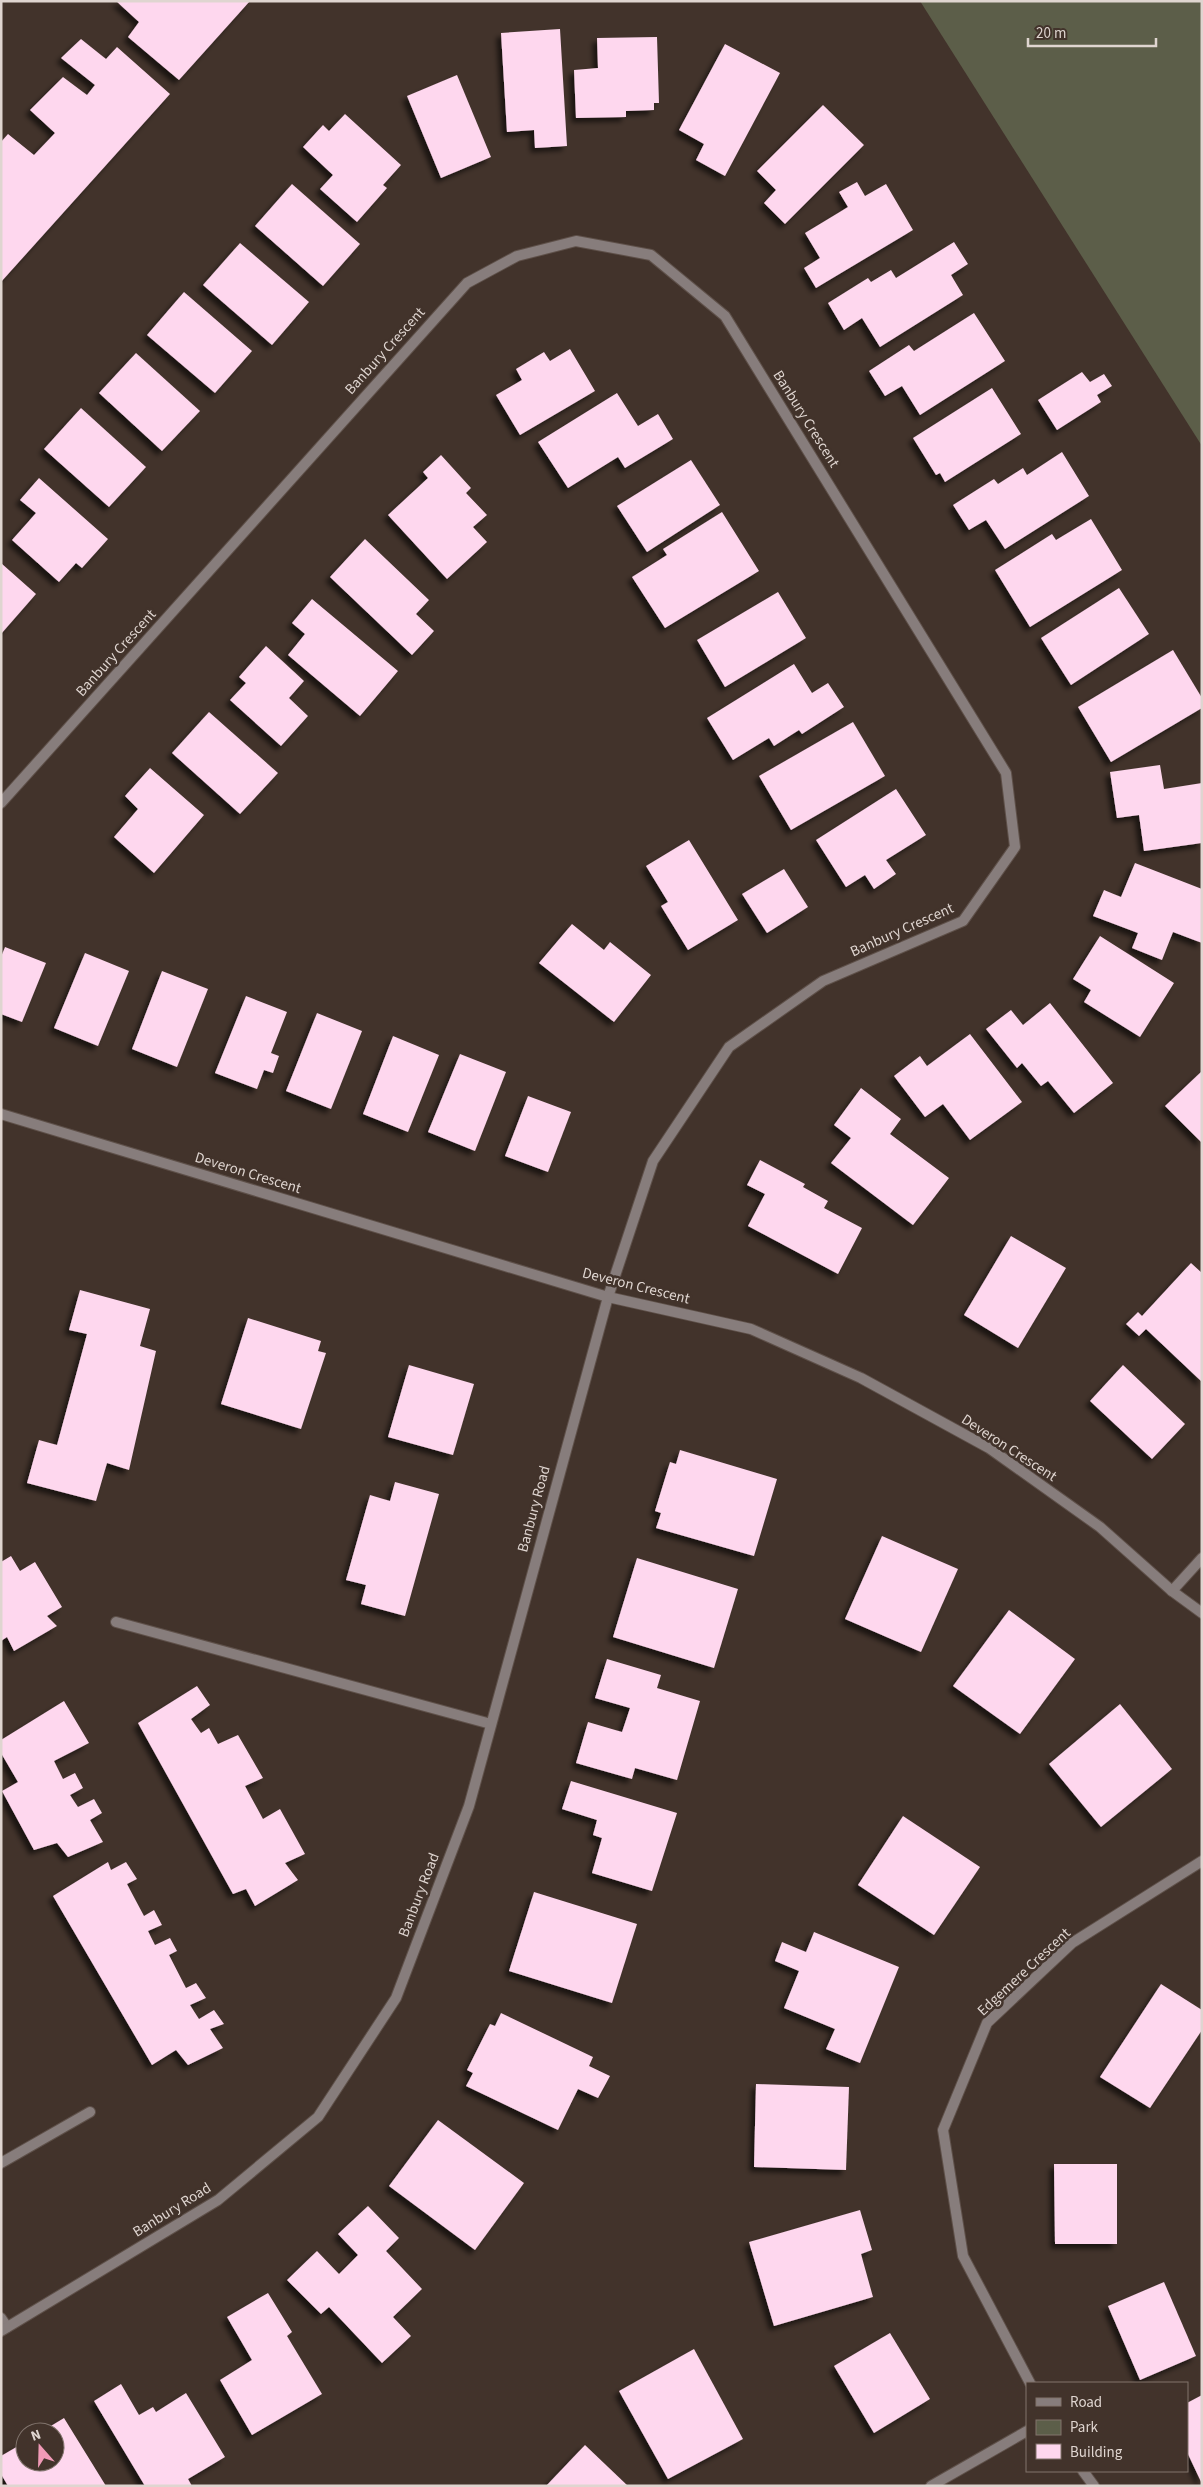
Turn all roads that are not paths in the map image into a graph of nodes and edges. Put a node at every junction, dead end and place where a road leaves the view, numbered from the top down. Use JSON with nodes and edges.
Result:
{"nodes":[{"id":1,"x":1,"y":803,"type":"edge"},
{"id":2,"x":1,"y":1114,"type":"edge"},
{"id":3,"x":608,"y":1297,"type":"junction"},
{"id":4,"x":1202,"y":1558,"type":"edge"},
{"id":5,"x":1172,"y":1591,"type":"junction"},
{"id":6,"x":1202,"y":1613,"type":"edge"},
{"id":7,"x":116,"y":1622,"type":"dead end"},
{"id":8,"x":491,"y":1724,"type":"junction"},
{"id":9,"x":1202,"y":1862,"type":"edge"},
{"id":10,"x":90,"y":2112,"type":"dead end"},
{"id":11,"x":1,"y":2163,"type":"edge"},
{"id":12,"x":1,"y":2318,"type":"edge"},
{"id":13,"x":4,"y":2329,"type":"edge"},
{"id":14,"x":1029,"y":2382,"type":"edge"},
{"id":15,"x":1026,"y":2432,"type":"edge"},
{"id":16,"x":1084,"y":2472,"type":"edge"},
{"id":17,"x":931,"y":2486,"type":"edge"},
{"id":18,"x":1094,"y":2486,"type":"edge"}],
"edges":[{"from":1,"to":3,"type":"street","name":"Banbury Crescent"},
{"from":2,"to":3,"type":"street","name":"Deveron Crescent"},
{"from":3,"to":5,"type":"street","name":"Deveron Crescent"},
{"from":3,"to":8,"type":"street","name":"Banbury Road"},
{"from":4,"to":5,"type":"street"},
{"from":5,"to":6,"type":"street","name":"Deveron Crescent"},
{"from":7,"to":8,"type":"street"},
{"from":8,"to":13,"type":"street","name":"Banbury Road"},
{"from":9,"to":14,"type":"street","name":"Edgemere Crescent"},
{"from":10,"to":11,"type":"street"},
{"from":12,"to":13,"type":"street"},
{"from":15,"to":17,"type":"street"},
{"from":16,"to":18,"type":"street"}]}
